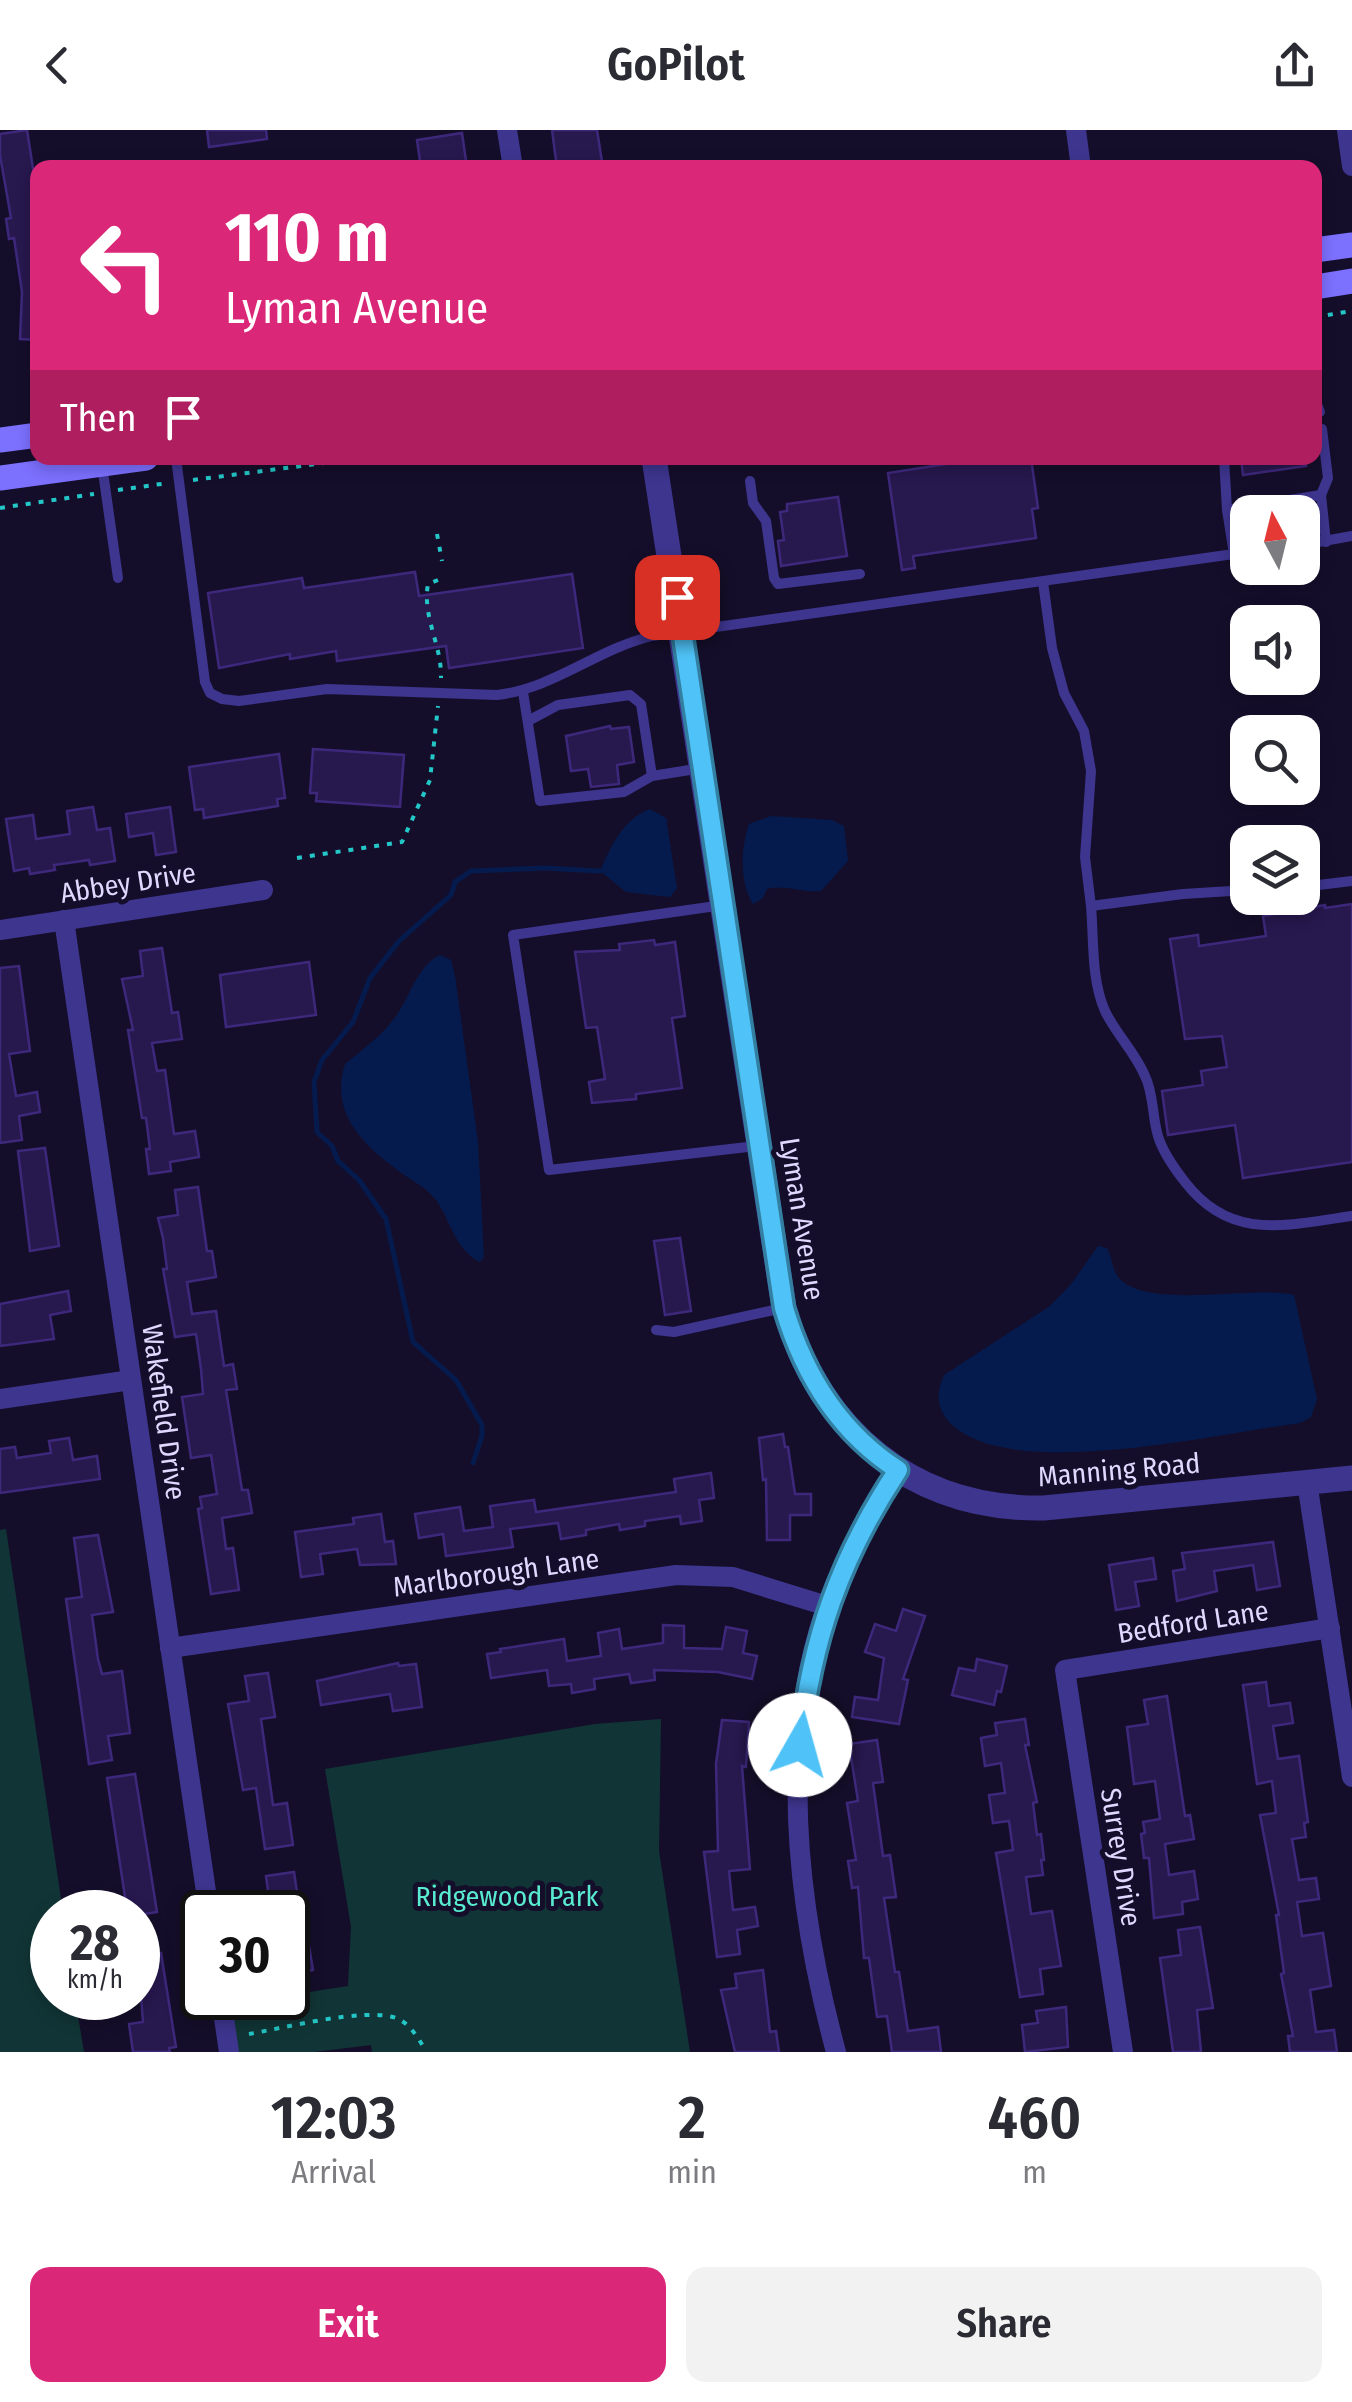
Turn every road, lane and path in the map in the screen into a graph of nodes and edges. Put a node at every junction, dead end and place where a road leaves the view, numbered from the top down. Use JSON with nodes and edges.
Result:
{"nodes":[{"id":1,"x":507,"y":130,"type":"edge"},
{"id":2,"x":1076,"y":130,"type":"edge"},
{"id":3,"x":1348,"y":130,"type":"edge"},
{"id":4,"x":512,"y":160,"type":"edge"},
{"id":5,"x":1080,"y":160,"type":"edge"},
{"id":6,"x":1352,"y":166,"type":"edge"},
{"id":7,"x":1352,"y":244,"type":"edge"},
{"id":8,"x":1322,"y":249,"type":"edge"},
{"id":9,"x":1352,"y":282,"type":"edge"},
{"id":10,"x":1322,"y":286,"type":"edge"},
{"id":11,"x":1352,"y":311,"type":"edge"},
{"id":12,"x":1322,"y":316,"type":"edge"},
{"id":13,"x":1322,"y":429,"type":"dead end"},
{"id":14,"x":30,"y":436,"type":"edge"},
{"id":15,"x":0,"y":440,"type":"edge"},
{"id":16,"x":90,"y":465,"type":"edge"},
{"id":17,"x":124,"y":465,"type":"edge"},
{"id":18,"x":177,"y":465,"type":"edge"},
{"id":19,"x":308,"y":465,"type":"edge"},
{"id":20,"x":655,"y":465,"type":"edge"},
{"id":21,"x":1225,"y":465,"type":"edge"},
{"id":22,"x":0,"y":478,"type":"edge"},
{"id":23,"x":199,"y":479,"type":"dead end"},
{"id":24,"x":750,"y":481,"type":"dead end"},
{"id":25,"x":162,"y":484,"type":"dead end"},
{"id":26,"x":113,"y":491,"type":"dead end"},
{"id":27,"x":100,"y":494,"type":"dead end"},
{"id":28,"x":1322,"y":495,"type":"junction"},
{"id":29,"x":0,"y":508,"type":"edge"},
{"id":30,"x":1228,"y":510,"type":"junction"},
{"id":31,"x":1230,"y":525,"type":"edge"},
{"id":32,"x":437,"y":534,"type":"dead end"},
{"id":33,"x":1352,"y":536,"type":"edge"},
{"id":34,"x":1326,"y":542,"type":"junction"},
{"id":35,"x":1320,"y":543,"type":"edge"},
{"id":36,"x":1230,"y":555,"type":"edge"},
{"id":37,"x":442,"y":561,"type":"dead end"},
{"id":38,"x":860,"y":574,"type":"dead end"},
{"id":39,"x":118,"y":578,"type":"dead end"},
{"id":40,"x":438,"y":580,"type":"dead end"},
{"id":41,"x":1043,"y":582,"type":"junction"},
{"id":42,"x":683,"y":632,"type":"junction"},
{"id":43,"x":441,"y":683,"type":"dead end"},
{"id":44,"x":523,"y":692,"type":"junction"},
{"id":45,"x":438,"y":704,"type":"dead end"},
{"id":46,"x":528,"y":721,"type":"junction"},
{"id":47,"x":703,"y":768,"type":"junction"},
{"id":48,"x":652,"y":776,"type":"junction"},
{"id":49,"x":297,"y":858,"type":"dead end"},
{"id":50,"x":1352,"y":882,"type":"edge"},
{"id":51,"x":1320,"y":885,"type":"edge"},
{"id":52,"x":263,"y":890,"type":"dead end"},
{"id":53,"x":1230,"y":891,"type":"edge"},
{"id":54,"x":724,"y":905,"type":"junction"},
{"id":55,"x":1092,"y":906,"type":"junction"},
{"id":56,"x":64,"y":920,"type":"junction"},
{"id":57,"x":0,"y":930,"type":"edge"},
{"id":58,"x":760,"y":1145,"type":"junction"},
{"id":59,"x":1352,"y":1216,"type":"edge"},
{"id":60,"x":784,"y":1308,"type":"junction"},
{"id":61,"x":656,"y":1330,"type":"dead end"},
{"id":62,"x":131,"y":1380,"type":"junction"},
{"id":63,"x":0,"y":1399,"type":"edge"},
{"id":64,"x":898,"y":1470,"type":"junction"},
{"id":65,"x":1352,"y":1478,"type":"edge"},
{"id":66,"x":1307,"y":1482,"type":"junction"},
{"id":67,"x":827,"y":1606,"type":"junction"},
{"id":68,"x":1330,"y":1628,"type":"junction"},
{"id":69,"x":170,"y":1648,"type":"junction"},
{"id":70,"x":1065,"y":1670,"type":"joint"},
{"id":71,"x":1352,"y":1777,"type":"edge"},
{"id":72,"x":206,"y":1890,"type":"edge"},
{"id":73,"x":224,"y":2020,"type":"edge"},
{"id":74,"x":249,"y":2034,"type":"dead end"},
{"id":75,"x":423,"y":2046,"type":"dead end"},
{"id":76,"x":229,"y":2052,"type":"edge"},
{"id":77,"x":836,"y":2052,"type":"edge"},
{"id":78,"x":1123,"y":2052,"type":"edge"}],
"edges":[{"from":1,"to":4,"type":"street"},
{"from":2,"to":5,"type":"street"},
{"from":3,"to":6,"type":"street"},
{"from":7,"to":8,"type":"main road"},
{"from":9,"to":10,"type":"main road"},
{"from":11,"to":12,"type":"path"},
{"from":13,"to":28,"type":"lane"},
{"from":14,"to":15,"type":"main road"},
{"from":16,"to":22,"type":"main road"},
{"from":17,"to":39,"type":"lane"},
{"from":18,"to":44,"type":"lane"},
{"from":19,"to":23,"type":"path"},
{"from":20,"to":42,"type":"street","name":"Lyman Avenue"},
{"from":21,"to":30,"type":"lane"},
{"from":24,"to":38,"type":"lane"},
{"from":25,"to":26,"type":"path"},
{"from":27,"to":29,"type":"path"},
{"from":28,"to":30,"type":"lane"},
{"from":28,"to":34,"type":"lane"},
{"from":30,"to":31,"type":"lane"},
{"from":32,"to":37,"type":"path"},
{"from":33,"to":34,"type":"lane"},
{"from":34,"to":35,"type":"lane"},
{"from":36,"to":41,"type":"lane"},
{"from":40,"to":43,"type":"path"},
{"from":41,"to":42,"type":"lane"},
{"from":41,"to":55,"type":"lane"},
{"from":42,"to":44,"type":"lane"},
{"from":42,"to":47,"type":"street","name":"Lyman Avenue"},
{"from":44,"to":46,"type":"lane"},
{"from":45,"to":49,"type":"path"},
{"from":46,"to":48,"type":"lane"},
{"from":46,"to":48,"type":"lane"},
{"from":47,"to":48,"type":"lane"},
{"from":47,"to":54,"type":"street","name":"Lyman Avenue"},
{"from":50,"to":51,"type":"lane"},
{"from":52,"to":56,"type":"street","name":"Abbey Drive"},
{"from":53,"to":55,"type":"lane"},
{"from":54,"to":58,"type":"street","name":"Lyman Avenue"},
{"from":54,"to":58,"type":"lane"},
{"from":55,"to":59,"type":"lane"},
{"from":56,"to":57,"type":"street","name":"Abbey Drive"},
{"from":56,"to":62,"type":"street","name":"Wakefield Drive"},
{"from":58,"to":60,"type":"street","name":"Lyman Avenue"},
{"from":60,"to":61,"type":"lane"},
{"from":60,"to":64,"type":"street","name":"Lyman Avenue"},
{"from":62,"to":63,"type":"street"},
{"from":62,"to":69,"type":"street","name":"Wakefield Drive"},
{"from":64,"to":66,"type":"street","name":"Manning Road"},
{"from":64,"to":67,"type":"street"},
{"from":65,"to":66,"type":"street","name":"Manning Road"},
{"from":66,"to":68,"type":"street"},
{"from":67,"to":69,"type":"street","name":"Marlborough Lane"},
{"from":67,"to":77,"type":"street"},
{"from":68,"to":70,"type":"street","name":"Bedford Lane"},
{"from":68,"to":71,"type":"street"},
{"from":69,"to":72,"type":"street","name":"Wakefield Drive"},
{"from":70,"to":78,"type":"street","name":"Surrey Drive"},
{"from":73,"to":76,"type":"street"},
{"from":74,"to":75,"type":"path"}]}
